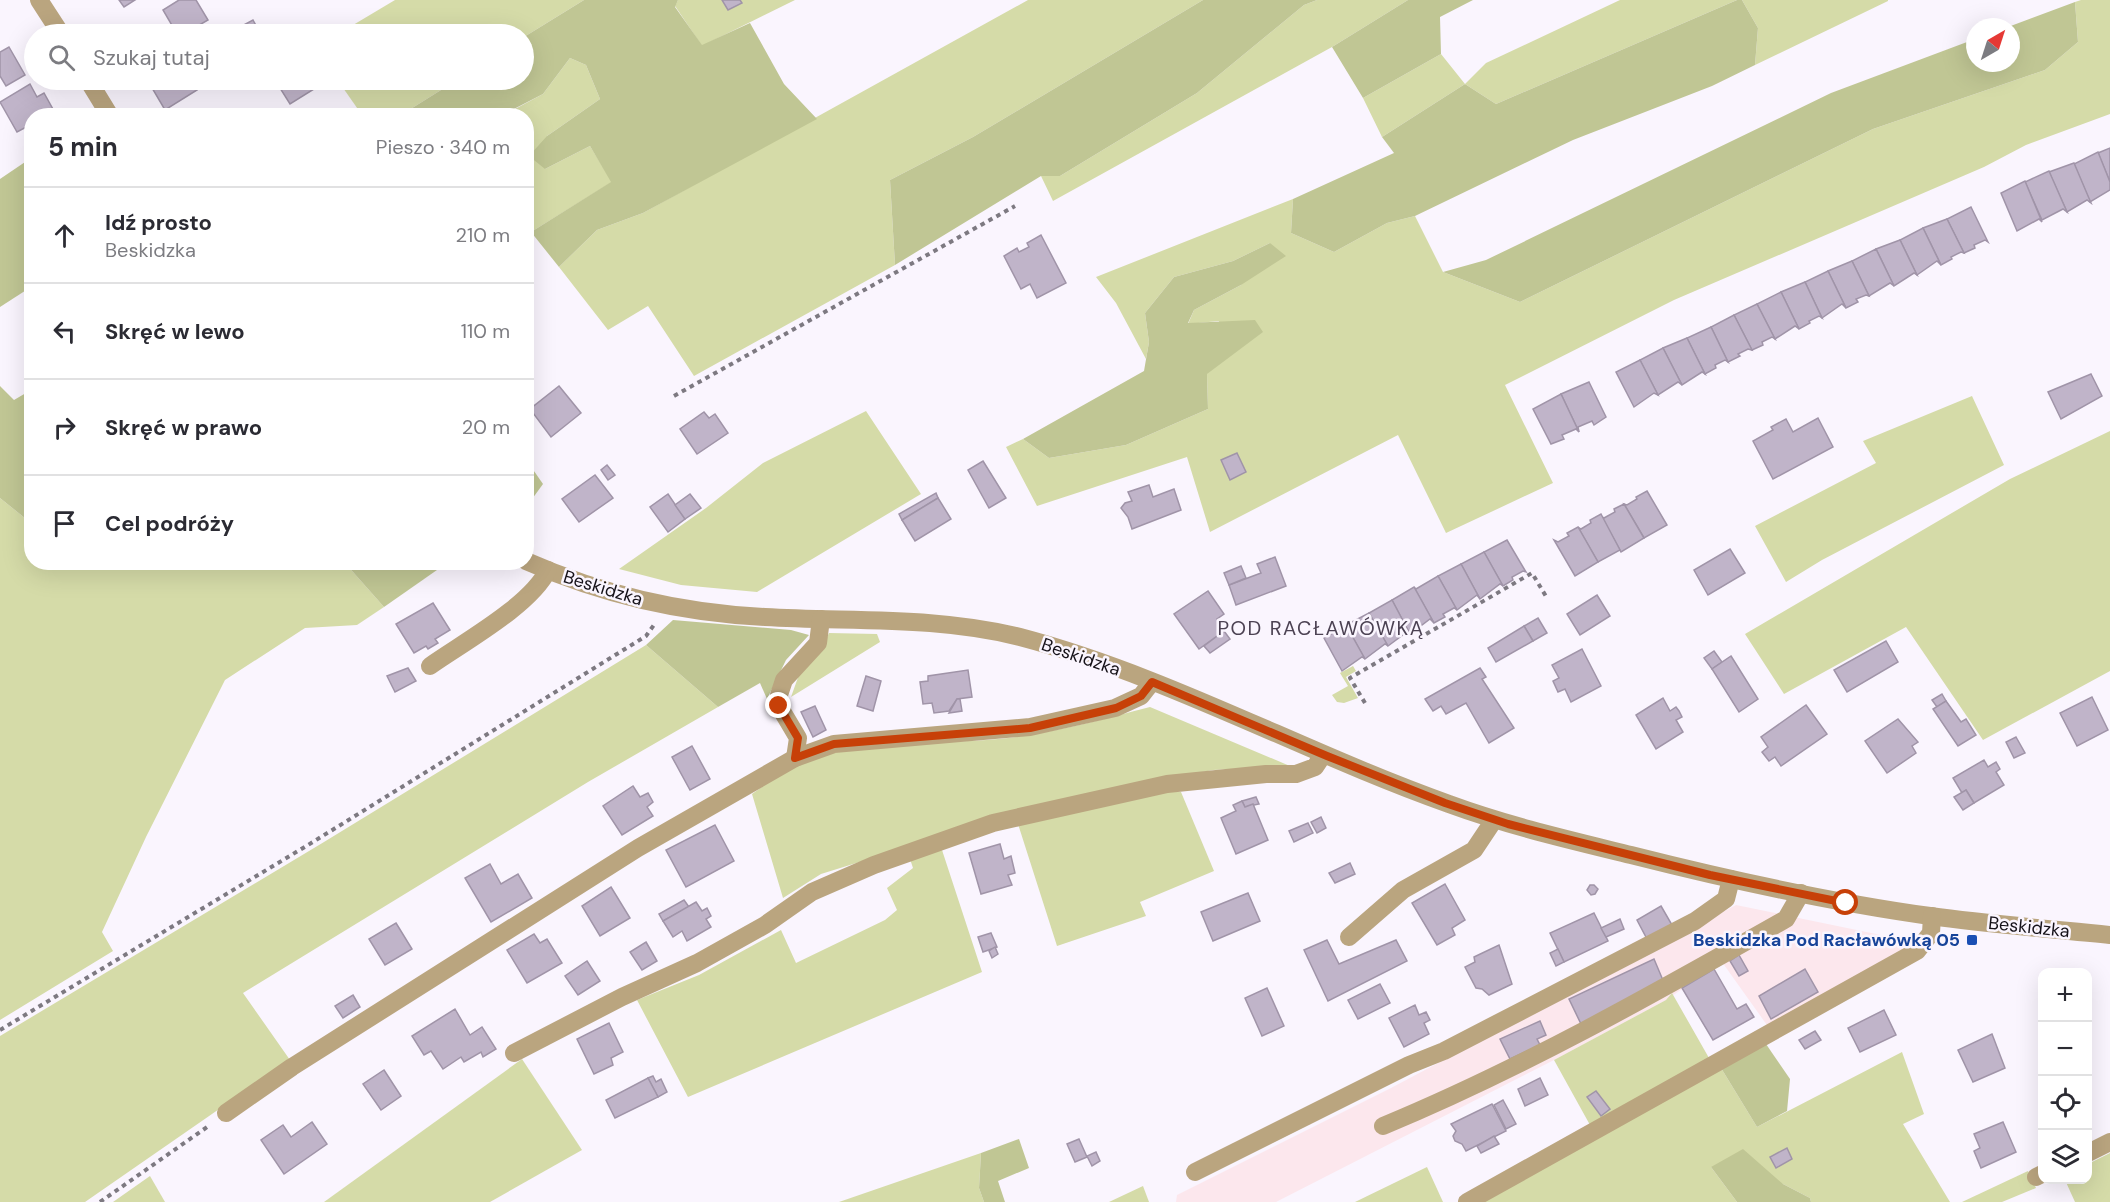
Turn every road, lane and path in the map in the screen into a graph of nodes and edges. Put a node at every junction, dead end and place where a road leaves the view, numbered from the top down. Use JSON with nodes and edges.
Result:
{"nodes":[{"id":1,"x":39,"y":0,"type":"edge"},
{"id":2,"x":55,"y":24,"type":"edge"},
{"id":3,"x":94,"y":90,"type":"edge"},
{"id":4,"x":105,"y":108,"type":"edge"},
{"id":5,"x":1015,"y":206,"type":"dead end"},
{"id":6,"x":674,"y":396,"type":"dead end"},
{"id":7,"x":534,"y":564,"type":"edge"},
{"id":8,"x":548,"y":570,"type":"junction"},
{"id":9,"x":1547,"y":598,"type":"dead end"},
{"id":10,"x":667,"y":606,"type":"junction"},
{"id":11,"x":821,"y":619,"type":"junction"},
{"id":12,"x":430,"y":666,"type":"dead end"},
{"id":13,"x":1152,"y":682,"type":"junction"},
{"id":14,"x":1365,"y":704,"type":"dead end"},
{"id":15,"x":1323,"y":754,"type":"junction"},
{"id":16,"x":795,"y":758,"type":"junction"},
{"id":17,"x":1494,"y":820,"type":"junction"},
{"id":18,"x":1731,"y":879,"type":"junction"},
{"id":19,"x":1801,"y":894,"type":"junction"},
{"id":20,"x":1932,"y":916,"type":"junction"},
{"id":21,"x":2110,"y":935,"type":"edge"},
{"id":22,"x":1349,"y":937,"type":"dead end"},
{"id":23,"x":0,"y":1030,"type":"edge"},
{"id":24,"x":514,"y":1053,"type":"dead end"},
{"id":25,"x":226,"y":1113,"type":"joint"},
{"id":26,"x":1383,"y":1126,"type":"dead end"},
{"id":27,"x":2110,"y":1142,"type":"edge"},
{"id":28,"x":2092,"y":1151,"type":"edge"},
{"id":29,"x":1195,"y":1172,"type":"dead end"},
{"id":30,"x":100,"y":1202,"type":"edge"},
{"id":31,"x":1467,"y":1202,"type":"edge"}],
"edges":[{"from":1,"to":2,"type":"street"},
{"from":3,"to":4,"type":"street"},
{"from":5,"to":6,"type":"path"},
{"from":7,"to":8,"type":"street","name":"Beskidzka"},
{"from":8,"to":10,"type":"street","name":"Beskidzka"},
{"from":8,"to":12,"type":"street"},
{"from":9,"to":14,"type":"path"},
{"from":10,"to":11,"type":"street","name":"Beskidzka"},
{"from":10,"to":23,"type":"path"},
{"from":11,"to":13,"type":"street","name":"Beskidzka"},
{"from":11,"to":16,"type":"street"},
{"from":13,"to":15,"type":"street","name":"Beskidzka"},
{"from":13,"to":16,"type":"street"},
{"from":15,"to":17,"type":"street","name":"Beskidzka"},
{"from":15,"to":24,"type":"street"},
{"from":16,"to":25,"type":"street"},
{"from":17,"to":18,"type":"street","name":"Beskidzka"},
{"from":17,"to":22,"type":"street"},
{"from":18,"to":19,"type":"street","name":"Beskidzka"},
{"from":18,"to":29,"type":"street"},
{"from":19,"to":20,"type":"street","name":"Beskidzka"},
{"from":19,"to":26,"type":"street"},
{"from":20,"to":21,"type":"street","name":"Beskidzka"},
{"from":20,"to":31,"type":"street"},
{"from":25,"to":30,"type":"path"},
{"from":27,"to":28,"type":"street"}]}
